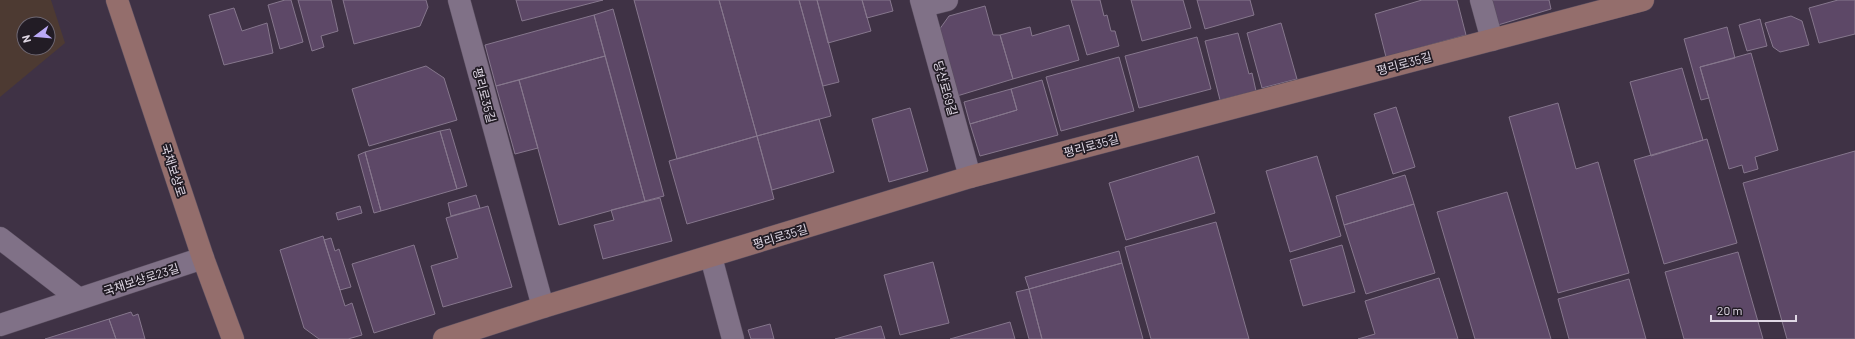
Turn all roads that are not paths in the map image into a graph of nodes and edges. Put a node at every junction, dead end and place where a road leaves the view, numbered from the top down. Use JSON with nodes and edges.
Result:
{"nodes":[{"id":1,"x":117,"y":0,"type":"edge"},
{"id":2,"x":459,"y":0,"type":"edge"},
{"id":3,"x":947,"y":0,"type":"edge"},
{"id":4,"x":1481,"y":0,"type":"edge"},
{"id":5,"x":1643,"y":0,"type":"edge"},
{"id":6,"x":922,"y":3,"type":"edge"},
{"id":7,"x":1492,"y":40,"type":"junction"},
{"id":8,"x":970,"y":177,"type":"junction"},
{"id":9,"x":0,"y":238,"type":"edge"},
{"id":10,"x":711,"y":257,"type":"junction"},
{"id":11,"x":203,"y":258,"type":"junction"},
{"id":12,"x":79,"y":299,"type":"junction"},
{"id":13,"x":543,"y":307,"type":"junction"},
{"id":14,"x":0,"y":325,"type":"edge"},
{"id":15,"x":233,"y":339,"type":"edge"},
{"id":16,"x":444,"y":339,"type":"edge"},
{"id":17,"x":733,"y":339,"type":"edge"}],
"edges":[{"from":1,"to":11,"type":"street","name":"국채보상로"},
{"from":2,"to":13,"type":"street","name":"평리로35길"},
{"from":3,"to":6,"type":"street"},
{"from":4,"to":7,"type":"street"},
{"from":5,"to":7,"type":"street","name":"평리로35길"},
{"from":6,"to":8,"type":"street","name":"당산로69길"},
{"from":7,"to":8,"type":"street","name":"평리로35길"},
{"from":8,"to":10,"type":"street","name":"평리로35길"},
{"from":9,"to":12,"type":"street"},
{"from":10,"to":13,"type":"street","name":"평리로35길"},
{"from":10,"to":17,"type":"street"},
{"from":11,"to":12,"type":"street","name":"국채보상로23길"},
{"from":11,"to":15,"type":"street","name":"국채보상로"},
{"from":12,"to":14,"type":"street","name":"국채보상로23길"},
{"from":13,"to":16,"type":"street","name":"평리로35길"}]}
